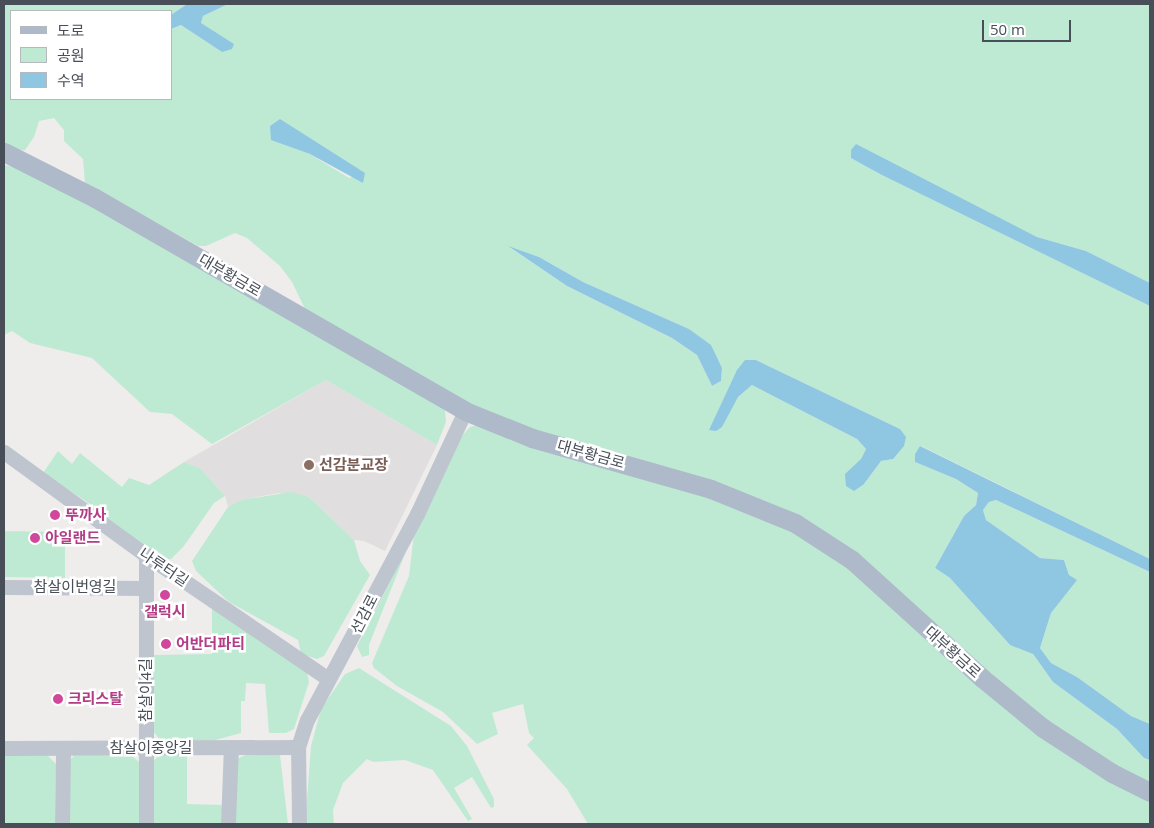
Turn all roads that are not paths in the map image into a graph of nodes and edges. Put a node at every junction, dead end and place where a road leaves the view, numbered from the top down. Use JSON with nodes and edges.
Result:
{"nodes":[{"id":1,"x":4,"y":152,"type":"edge"},
{"id":2,"x":465,"y":411,"type":"junction"},
{"id":3,"x":4,"y":452,"type":"edge"},
{"id":4,"x":146,"y":555,"type":"junction"},
{"id":5,"x":4,"y":587,"type":"edge"},
{"id":6,"x":146,"y":588,"type":"junction"},
{"id":7,"x":327,"y":678,"type":"junction"},
{"id":8,"x":230,"y":746,"type":"junction"},
{"id":9,"x":147,"y":747,"type":"junction"},
{"id":10,"x":298,"y":747,"type":"junction"},
{"id":11,"x":4,"y":748,"type":"edge"},
{"id":12,"x":62,"y":748,"type":"junction"},
{"id":13,"x":1150,"y":792,"type":"edge"},
{"id":14,"x":62,"y":824,"type":"edge"},
{"id":15,"x":146,"y":824,"type":"edge"},
{"id":16,"x":228,"y":824,"type":"edge"},
{"id":17,"x":299,"y":824,"type":"edge"}],
"edges":[{"from":1,"to":2,"type":"main road","name":"대부황금로"},
{"from":2,"to":7,"type":"street","name":"선감로"},
{"from":2,"to":13,"type":"main road","name":"대부황금로"},
{"from":3,"to":4,"type":"street","name":"나루터길"},
{"from":4,"to":6,"type":"street","name":"참살이4길"},
{"from":4,"to":7,"type":"street","name":"나루터길"},
{"from":5,"to":6,"type":"street","name":"참살이번영길"},
{"from":6,"to":9,"type":"street","name":"참살이4길"},
{"from":7,"to":10,"type":"street","name":"선감로"},
{"from":8,"to":9,"type":"street","name":"참살이중앙길"},
{"from":8,"to":10,"type":"street","name":"참살이중앙길"},
{"from":8,"to":16,"type":"street"},
{"from":9,"to":12,"type":"street","name":"참살이중앙길"},
{"from":9,"to":15,"type":"street","name":"참살이4길"},
{"from":10,"to":17,"type":"street","name":"선감로"},
{"from":11,"to":12,"type":"street","name":"참살이중앙길"},
{"from":12,"to":14,"type":"street"}]}
